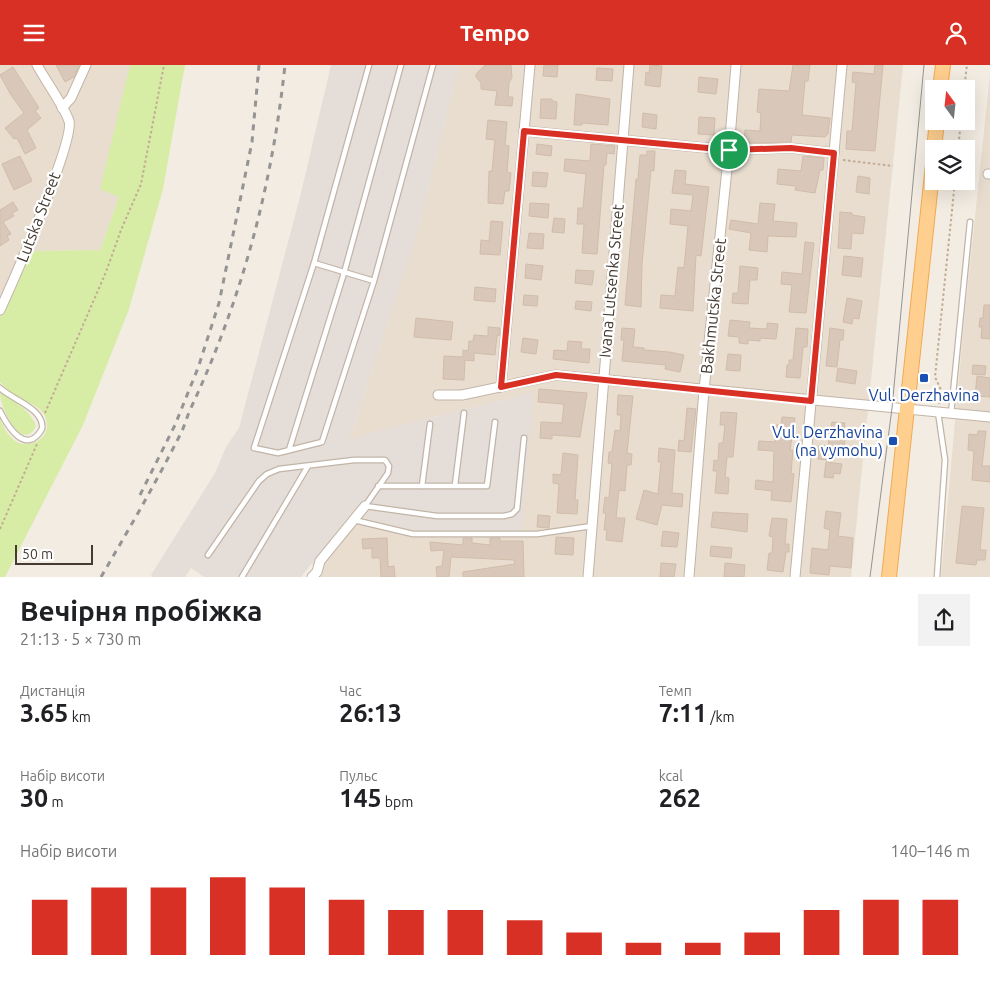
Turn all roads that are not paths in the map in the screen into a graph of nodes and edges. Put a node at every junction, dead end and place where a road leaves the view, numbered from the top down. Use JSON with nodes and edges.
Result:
{"nodes":[{"id":1,"x":37,"y":65,"type":"edge"},
{"id":2,"x":86,"y":65,"type":"edge"},
{"id":3,"x":369,"y":65,"type":"edge"},
{"id":4,"x":402,"y":65,"type":"edge"},
{"id":5,"x":433,"y":65,"type":"edge"},
{"id":6,"x":530,"y":65,"type":"edge"},
{"id":7,"x":629,"y":65,"type":"edge"},
{"id":8,"x":736,"y":65,"type":"edge"},
{"id":9,"x":842,"y":65,"type":"edge"},
{"id":10,"x":943,"y":65,"type":"edge"},
{"id":11,"x":941,"y":80,"type":"edge"},
{"id":12,"x":62,"y":108,"type":"junction"},
{"id":13,"x":524,"y":131,"type":"junction"},
{"id":14,"x":622,"y":140,"type":"junction"},
{"id":15,"x":729,"y":150,"type":"junction"},
{"id":16,"x":834,"y":156,"type":"junction"},
{"id":17,"x":930,"y":190,"type":"edge"},
{"id":18,"x":970,"y":222,"type":"dead end"},
{"id":19,"x":314,"y":263,"type":"junction"},
{"id":20,"x":344,"y":273,"type":"junction"},
{"id":21,"x":374,"y":281,"type":"junction"},
{"id":22,"x":0,"y":310,"type":"edge"},
{"id":23,"x":604,"y":380,"type":"junction"},
{"id":24,"x":501,"y":387,"type":"junction"},
{"id":25,"x":0,"y":388,"type":"edge"},
{"id":26,"x":704,"y":389,"type":"junction"},
{"id":27,"x":438,"y":395,"type":"dead end"},
{"id":28,"x":811,"y":401,"type":"junction"},
{"id":29,"x":908,"y":410,"type":"junction"},
{"id":30,"x":0,"y":411,"type":"edge"},
{"id":31,"x":938,"y":412,"type":"junction"},
{"id":32,"x":464,"y":413,"type":"dead end"},
{"id":33,"x":951,"y":414,"type":"junction"},
{"id":34,"x":990,"y":417,"type":"edge"},
{"id":35,"x":494,"y":422,"type":"dead end"},
{"id":36,"x":430,"y":424,"type":"dead end"},
{"id":37,"x":524,"y":438,"type":"dead end"},
{"id":38,"x":289,"y":450,"type":"junction"},
{"id":39,"x":308,"y":467,"type":"junction"},
{"id":40,"x":455,"y":485,"type":"junction"},
{"id":41,"x":378,"y":486,"type":"junction"},
{"id":42,"x":422,"y":486,"type":"junction"},
{"id":43,"x":365,"y":506,"type":"junction"},
{"id":44,"x":354,"y":520,"type":"junction"},
{"id":45,"x":592,"y":526,"type":"junction"},
{"id":46,"x":208,"y":555,"type":"dead end"},
{"id":47,"x":316,"y":575,"type":"edge"},
{"id":48,"x":242,"y":577,"type":"edge"},
{"id":49,"x":588,"y":577,"type":"edge"},
{"id":50,"x":689,"y":577,"type":"edge"},
{"id":51,"x":795,"y":577,"type":"edge"},
{"id":52,"x":889,"y":577,"type":"edge"},
{"id":53,"x":936,"y":577,"type":"edge"}],
"edges":[{"from":1,"to":12,"type":"street"},
{"from":2,"to":12,"type":"street"},
{"from":3,"to":19,"type":"lane"},
{"from":4,"to":20,"type":"lane"},
{"from":5,"to":21,"type":"lane"},
{"from":6,"to":13,"type":"street"},
{"from":7,"to":14,"type":"street","name":"Ivana Lutsenka Street"},
{"from":8,"to":15,"type":"street","name":"Bakhmutska Street"},
{"from":9,"to":16,"type":"street"},
{"from":10,"to":11,"type":"main road"},
{"from":12,"to":22,"type":"street","name":"Lutska Street"},
{"from":13,"to":14,"type":"street"},
{"from":13,"to":24,"type":"street"},
{"from":14,"to":15,"type":"street"},
{"from":14,"to":23,"type":"street","name":"Ivana Lutsenka Street"},
{"from":15,"to":16,"type":"street"},
{"from":15,"to":26,"type":"street","name":"Bakhmutska Street"},
{"from":16,"to":28,"type":"street"},
{"from":17,"to":29,"type":"main road"},
{"from":18,"to":33,"type":"lane"},
{"from":19,"to":20,"type":"lane"},
{"from":19,"to":38,"type":"lane"},
{"from":20,"to":21,"type":"lane"},
{"from":20,"to":38,"type":"lane"},
{"from":21,"to":38,"type":"lane"},
{"from":23,"to":24,"type":"street"},
{"from":23,"to":26,"type":"street"},
{"from":23,"to":45,"type":"street","name":"Ivana Lutsenka Street"},
{"from":24,"to":27,"type":"street"},
{"from":25,"to":30,"type":"lane"},
{"from":26,"to":28,"type":"street"},
{"from":26,"to":50,"type":"street","name":"Bakhmutska Street"},
{"from":28,"to":29,"type":"street"},
{"from":28,"to":51,"type":"street"},
{"from":29,"to":31,"type":"street"},
{"from":29,"to":52,"type":"main road"},
{"from":31,"to":33,"type":"street"},
{"from":31,"to":53,"type":"lane"},
{"from":32,"to":40,"type":"lane"},
{"from":33,"to":34,"type":"street"},
{"from":35,"to":40,"type":"lane"},
{"from":36,"to":42,"type":"lane"},
{"from":37,"to":43,"type":"lane"},
{"from":39,"to":41,"type":"lane"},
{"from":39,"to":46,"type":"lane"},
{"from":39,"to":48,"type":"lane"},
{"from":40,"to":42,"type":"lane"},
{"from":41,"to":42,"type":"lane"},
{"from":41,"to":43,"type":"lane"},
{"from":43,"to":44,"type":"street"},
{"from":44,"to":45,"type":"lane"},
{"from":44,"to":47,"type":"street"},
{"from":45,"to":49,"type":"street","name":"Ivana Lutsenka Street"}]}
